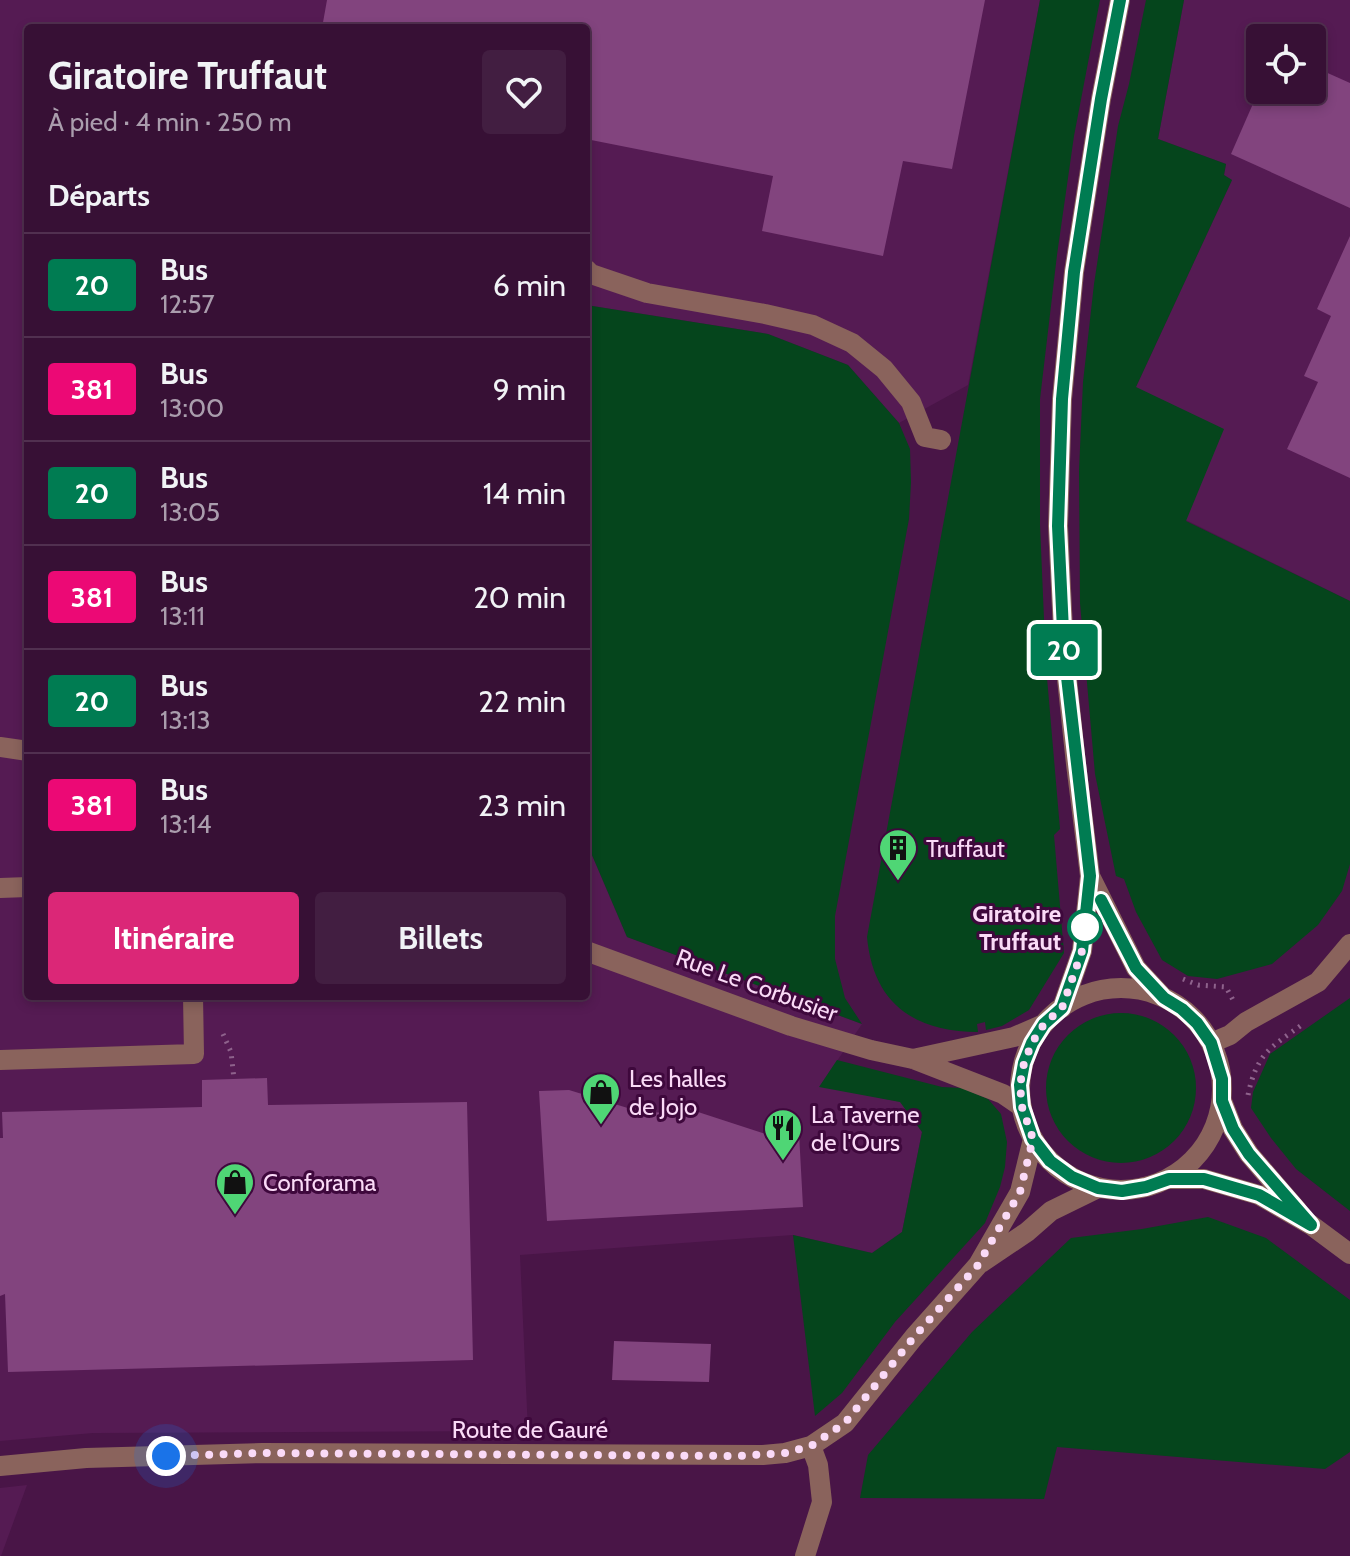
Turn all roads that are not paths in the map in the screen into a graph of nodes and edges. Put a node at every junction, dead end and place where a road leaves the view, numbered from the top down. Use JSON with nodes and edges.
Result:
{"nodes":[{"id":1,"x":1120,"y":0,"type":"edge"},
{"id":2,"x":590,"y":273,"type":"edge"},
{"id":3,"x":941,"y":440,"type":"dead end"},
{"id":4,"x":0,"y":747,"type":"edge"},
{"id":5,"x":24,"y":750,"type":"edge"},
{"id":6,"x":1090,"y":876,"type":"junction"},
{"id":7,"x":24,"y":887,"type":"edge"},
{"id":8,"x":0,"y":888,"type":"edge"},
{"id":9,"x":1350,"y":944,"type":"edge"},
{"id":10,"x":590,"y":952,"type":"edge"},
{"id":11,"x":1164,"y":998,"type":"junction"},
{"id":12,"x":193,"y":1000,"type":"edge"},
{"id":13,"x":1062,"y":1008,"type":"junction"},
{"id":14,"x":1044,"y":1024,"type":"junction"},
{"id":15,"x":1211,"y":1043,"type":"junction"},
{"id":16,"x":913,"y":1059,"type":"junction"},
{"id":17,"x":0,"y":1060,"type":"edge"},
{"id":18,"x":1222,"y":1101,"type":"junction"},
{"id":19,"x":1022,"y":1107,"type":"junction"},
{"id":20,"x":1033,"y":1139,"type":"junction"},
{"id":21,"x":1169,"y":1179,"type":"junction"},
{"id":22,"x":1098,"y":1188,"type":"junction"},
{"id":23,"x":1311,"y":1225,"type":"junction"},
{"id":24,"x":1350,"y":1254,"type":"edge"},
{"id":25,"x":978,"y":1265,"type":"junction"},
{"id":26,"x":811,"y":1446,"type":"junction"},
{"id":27,"x":0,"y":1466,"type":"edge"},
{"id":28,"x":805,"y":1556,"type":"edge"}],
"edges":[{"from":1,"to":6,"type":"street"},
{"from":2,"to":3,"type":"street"},
{"from":4,"to":5,"type":"street"},
{"from":6,"to":11,"type":"street"},
{"from":6,"to":13,"type":"street"},
{"from":7,"to":8,"type":"street"},
{"from":9,"to":15,"type":"street"},
{"from":10,"to":16,"type":"street","name":"Rue Le Corbusier"},
{"from":11,"to":13,"type":"street"},
{"from":11,"to":15,"type":"street"},
{"from":12,"to":17,"type":"street"},
{"from":13,"to":14,"type":"street"},
{"from":14,"to":16,"type":"street","name":"Rue Le Corbusier"},
{"from":14,"to":19,"type":"street"},
{"from":15,"to":18,"type":"street"},
{"from":16,"to":19,"type":"street","name":"Rue Le Corbusier"},
{"from":18,"to":21,"type":"street"},
{"from":18,"to":23,"type":"street"},
{"from":19,"to":20,"type":"street"},
{"from":20,"to":22,"type":"street"},
{"from":20,"to":25,"type":"street","name":"Route de Gauré"},
{"from":21,"to":22,"type":"street"},
{"from":21,"to":23,"type":"street"},
{"from":22,"to":25,"type":"street","name":"Route de Gauré"},
{"from":23,"to":24,"type":"street"},
{"from":25,"to":26,"type":"street","name":"Route de Gauré"},
{"from":26,"to":27,"type":"street","name":"Route de Gauré"},
{"from":26,"to":28,"type":"street"}]}
